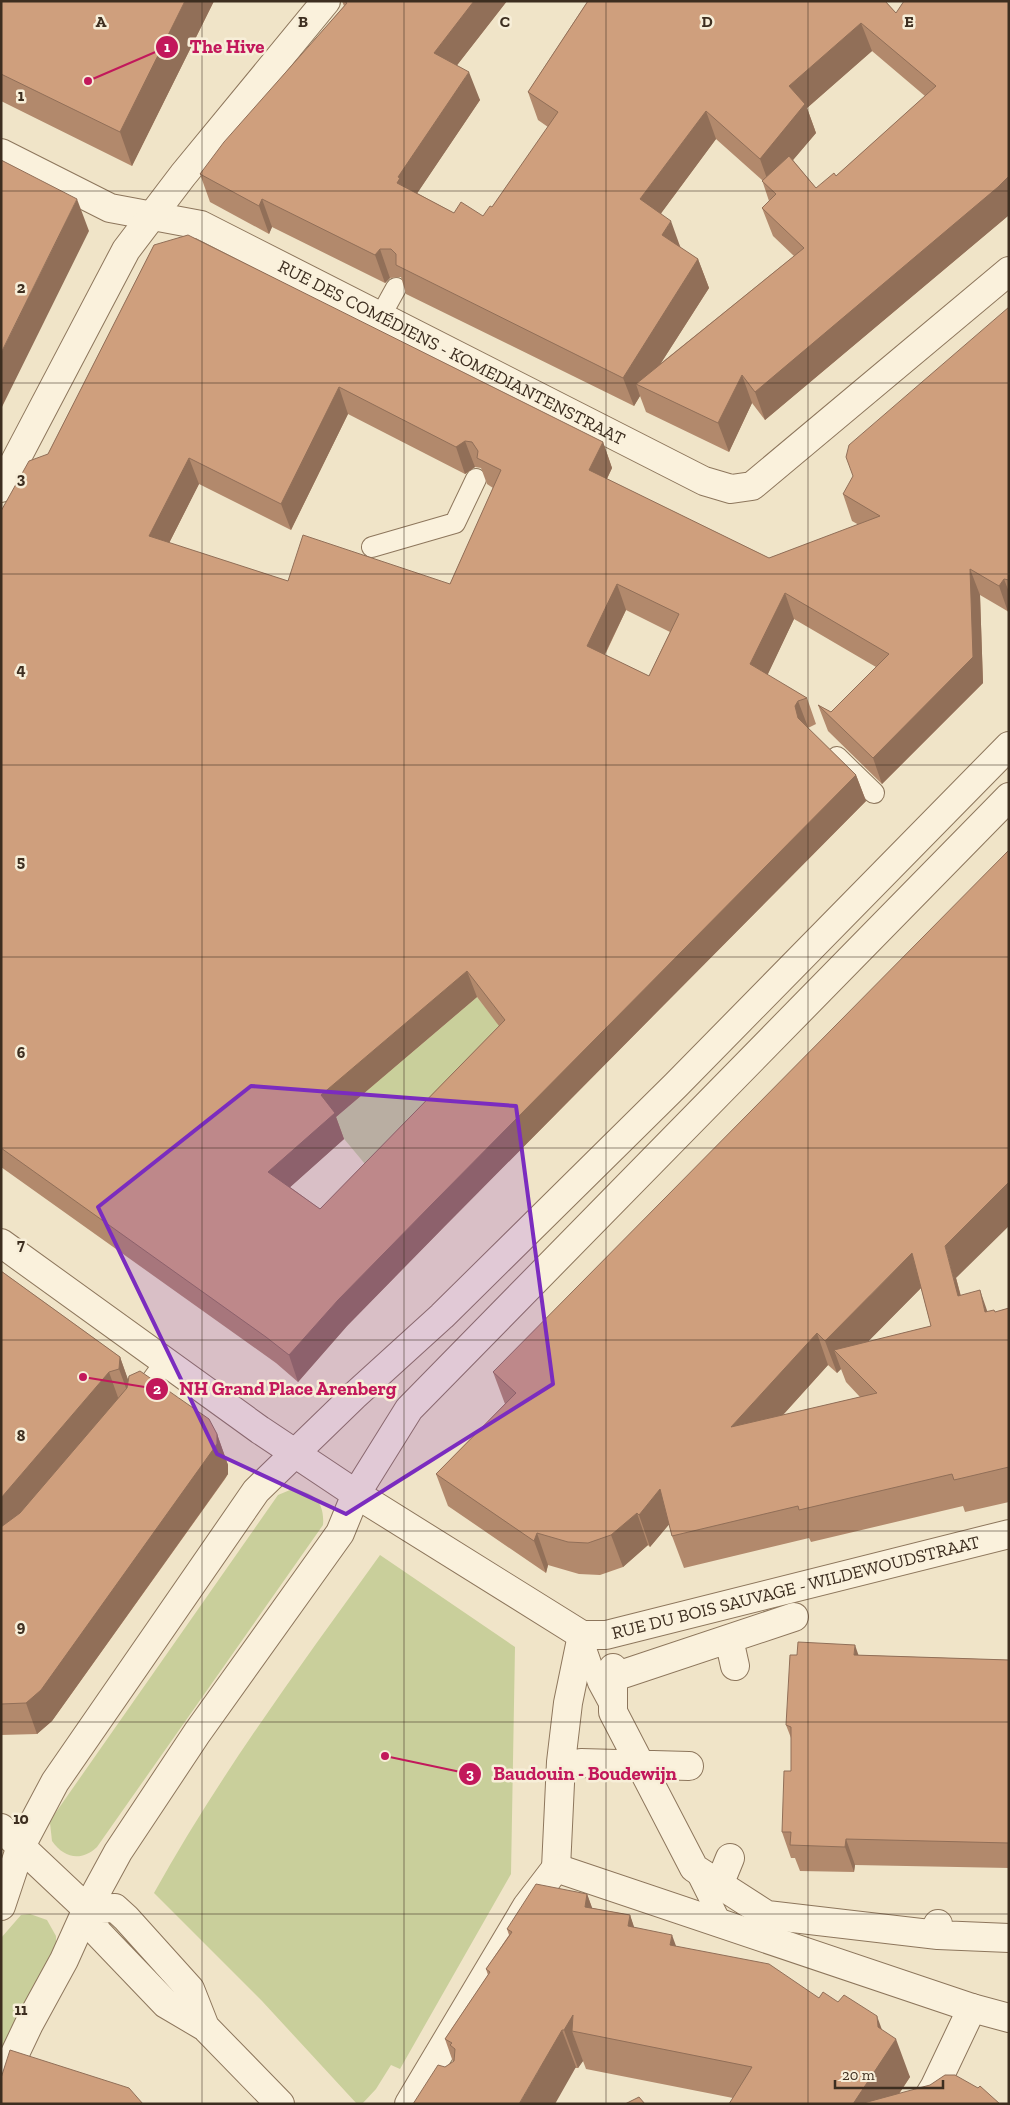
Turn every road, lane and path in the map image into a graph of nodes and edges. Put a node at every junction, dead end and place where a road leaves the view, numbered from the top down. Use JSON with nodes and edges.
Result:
{"nodes":[{"id":1,"x":326,"y":1,"type":"edge"},
{"id":2,"x":1,"y":153,"type":"edge"},
{"id":3,"x":152,"y":216,"type":"junction"},
{"id":4,"x":1009,"y":271,"type":"edge"},
{"id":5,"x":396,"y":288,"type":"edge"},
{"id":6,"x":380,"y":317,"type":"junction"},
{"id":7,"x":476,"y":479,"type":"edge"},
{"id":8,"x":1,"y":488,"type":"edge"},
{"id":9,"x":372,"y":547,"type":"dead end"},
{"id":10,"x":822,"y":743,"type":"edge"},
{"id":11,"x":1009,"y":746,"type":"edge"},
{"id":12,"x":874,"y":793,"type":"dead end"},
{"id":13,"x":1009,"y":798,"type":"edge"},
{"id":14,"x":1,"y":1243,"type":"edge"},
{"id":15,"x":166,"y":1361,"type":"junction"},
{"id":16,"x":141,"y":1395,"type":"edge"},
{"id":17,"x":296,"y":1454,"type":"junction"},
{"id":18,"x":356,"y":1494,"type":"junction"},
{"id":19,"x":1009,"y":1534,"type":"edge"},
{"id":20,"x":794,"y":1617,"type":"dead end"},
{"id":21,"x":582,"y":1635,"type":"junction"},
{"id":22,"x":728,"y":1639,"type":"junction"},
{"id":23,"x":735,"y":1666,"type":"dead end"},
{"id":24,"x":613,"y":1712,"type":"junction"},
{"id":25,"x":581,"y":1763,"type":"dead end"},
{"id":26,"x":640,"y":1765,"type":"junction"},
{"id":27,"x":689,"y":1766,"type":"dead end"},
{"id":28,"x":8,"y":1837,"type":"edge"},
{"id":29,"x":730,"y":1858,"type":"dead end"},
{"id":30,"x":556,"y":1868,"type":"junction"},
{"id":31,"x":694,"y":1868,"type":"junction"},
{"id":32,"x":719,"y":1885,"type":"junction"},
{"id":33,"x":1,"y":1906,"type":"edge"},
{"id":34,"x":87,"y":1909,"type":"junction"},
{"id":35,"x":722,"y":1924,"type":"junction"},
{"id":36,"x":1009,"y":1938,"type":"edge"},
{"id":37,"x":972,"y":2008,"type":"junction"},
{"id":38,"x":1009,"y":2018,"type":"edge"},
{"id":39,"x":1,"y":2083,"type":"edge"},
{"id":40,"x":280,"y":2104,"type":"edge"},
{"id":41,"x":408,"y":2104,"type":"edge"},
{"id":42,"x":924,"y":2104,"type":"edge"}],
"edges":[{"from":1,"to":3,"type":"street"},
{"from":2,"to":3,"type":"street","name":"RUE DES COMÉDIENS - KOMEDIANTENSTRAAT"},
{"from":3,"to":6,"type":"street","name":"RUE DES COMÉDIENS - KOMEDIANTENSTRAAT"},
{"from":3,"to":8,"type":"street"},
{"from":4,"to":6,"type":"street","name":"RUE DES COMÉDIENS - KOMEDIANTENSTRAAT"},
{"from":5,"to":6,"type":"lane"},
{"from":7,"to":9,"type":"lane"},
{"from":10,"to":12,"type":"lane"},
{"from":11,"to":17,"type":"street"},
{"from":13,"to":18,"type":"street"},
{"from":14,"to":15,"type":"street"},
{"from":15,"to":16,"type":"lane"},
{"from":15,"to":17,"type":"street"},
{"from":17,"to":18,"type":"street"},
{"from":17,"to":28,"type":"street"},
{"from":18,"to":21,"type":"street"},
{"from":18,"to":34,"type":"street"},
{"from":19,"to":21,"type":"street","name":"RUE DU BOIS SAUVAGE - WILDEWOUDSTRAAT"},
{"from":20,"to":22,"type":"street"},
{"from":21,"to":24,"type":"lane"},
{"from":21,"to":30,"type":"street"},
{"from":22,"to":23,"type":"street"},
{"from":22,"to":24,"type":"street"},
{"from":24,"to":26,"type":"street"},
{"from":25,"to":26,"type":"street"},
{"from":26,"to":27,"type":"street"},
{"from":26,"to":31,"type":"street"},
{"from":28,"to":33,"type":"street"},
{"from":28,"to":34,"type":"street"},
{"from":29,"to":32,"type":"street"},
{"from":30,"to":35,"type":"street"},
{"from":30,"to":41,"type":"street"},
{"from":31,"to":32,"type":"street"},
{"from":31,"to":35,"type":"lane"},
{"from":32,"to":36,"type":"street"},
{"from":34,"to":39,"type":"street"},
{"from":34,"to":40,"type":"street"},
{"from":35,"to":37,"type":"street"},
{"from":37,"to":38,"type":"street"},
{"from":37,"to":42,"type":"street"}]}
